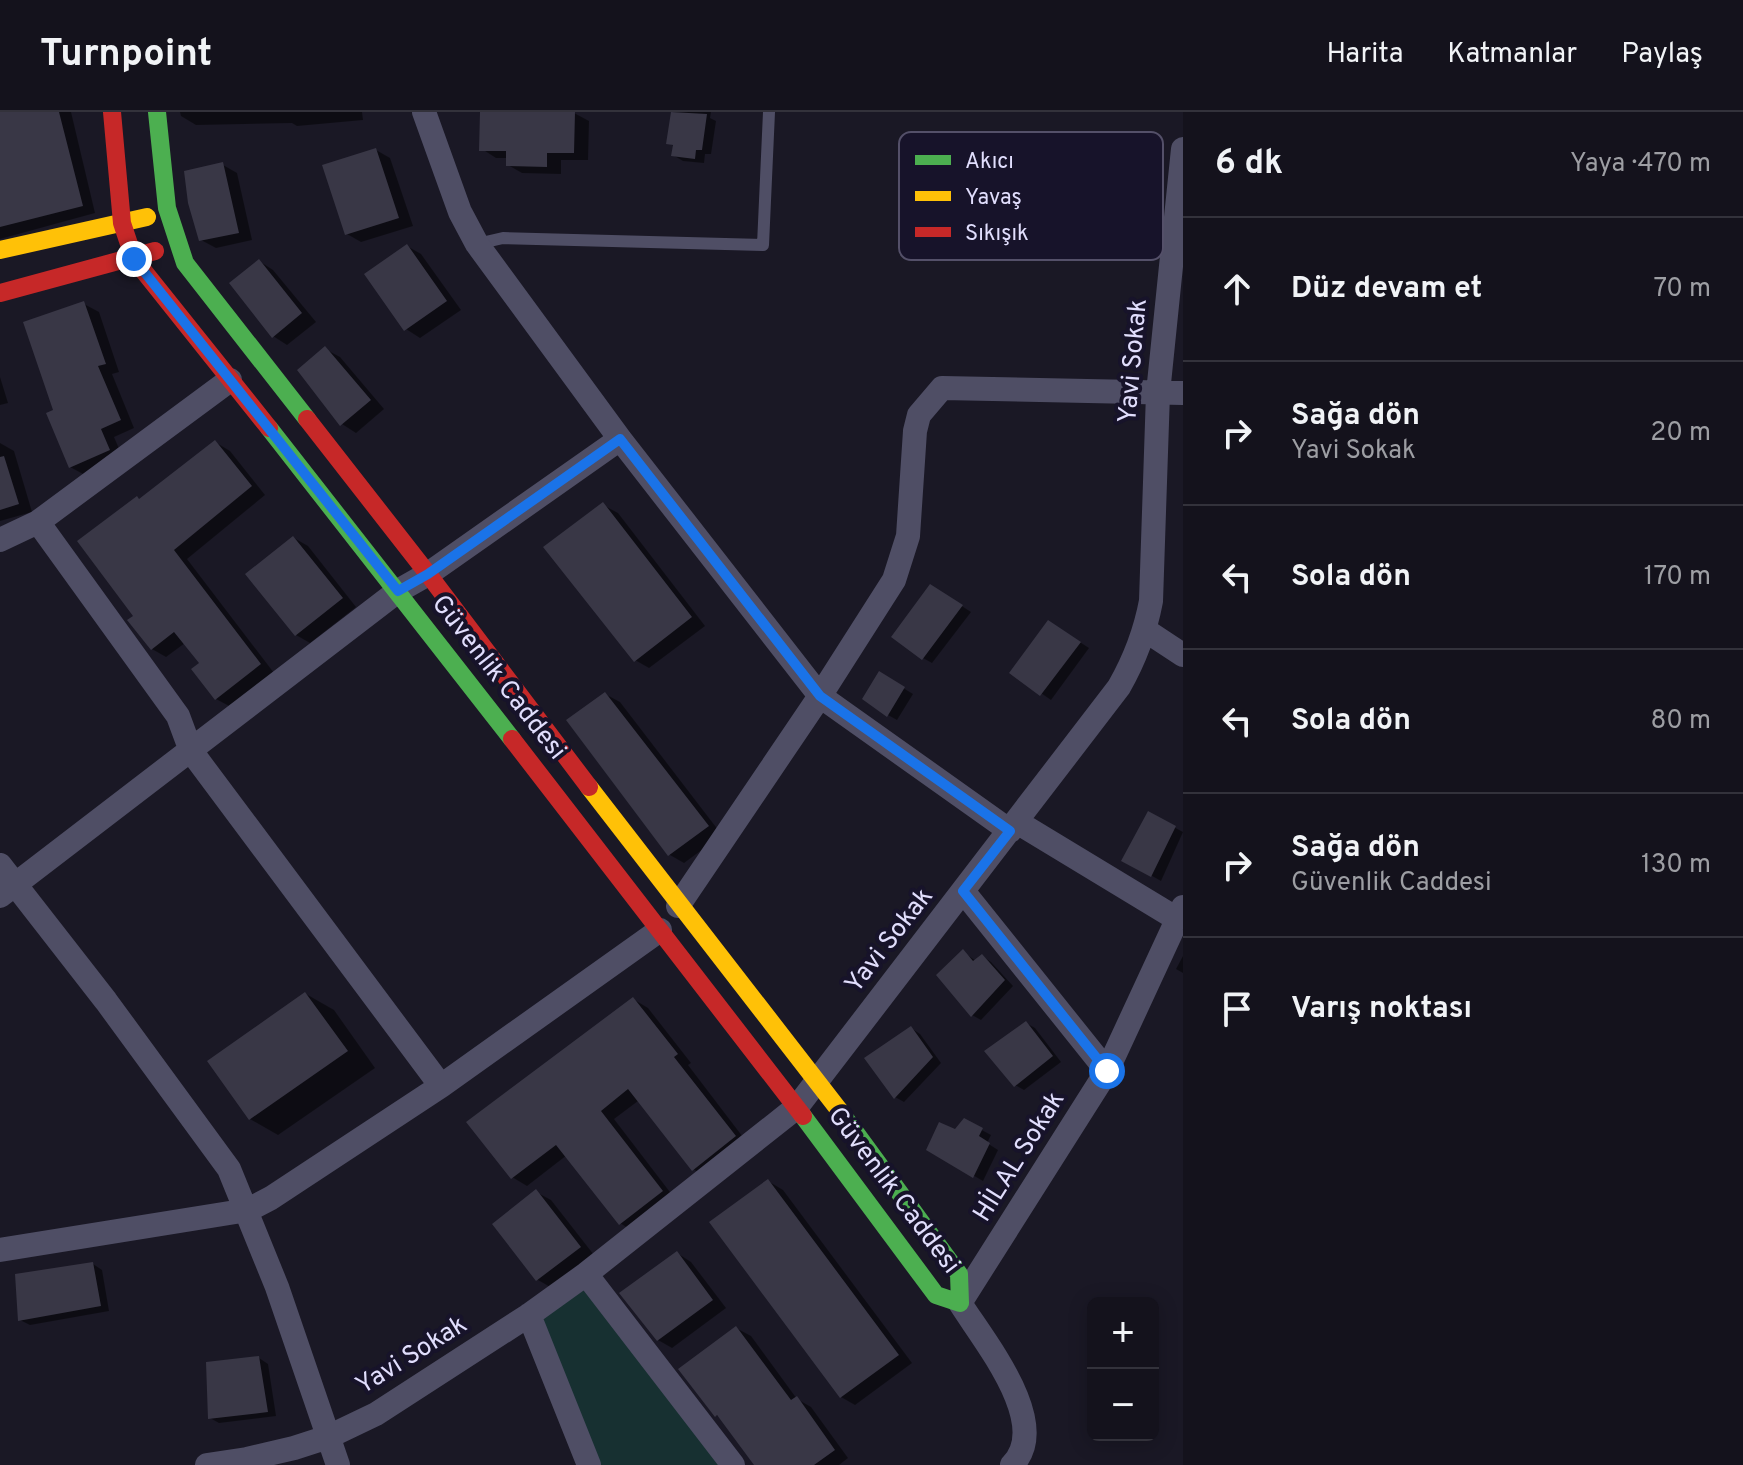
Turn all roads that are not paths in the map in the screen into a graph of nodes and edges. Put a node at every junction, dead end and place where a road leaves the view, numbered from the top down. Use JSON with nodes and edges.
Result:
{"nodes":[{"id":1,"x":112,"y":112,"type":"edge"},
{"id":2,"x":157,"y":112,"type":"edge"},
{"id":3,"x":424,"y":112,"type":"edge"},
{"id":4,"x":769,"y":112,"type":"edge"},
{"id":5,"x":1183,"y":149,"type":"edge"},
{"id":6,"x":165,"y":212,"type":"junction"},
{"id":7,"x":122,"y":223,"type":"junction"},
{"id":8,"x":176,"y":244,"type":"junction"},
{"id":9,"x":477,"y":244,"type":"junction"},
{"id":10,"x":0,"y":250,"type":"edge"},
{"id":11,"x":134,"y":259,"type":"junction"},
{"id":12,"x":0,"y":293,"type":"edge"},
{"id":13,"x":230,"y":380,"type":"junction"},
{"id":14,"x":1158,"y":393,"type":"junction"},
{"id":15,"x":1183,"y":393,"type":"edge"},
{"id":16,"x":620,"y":439,"type":"junction"},
{"id":17,"x":38,"y":522,"type":"junction"},
{"id":18,"x":0,"y":540,"type":"edge"},
{"id":19,"x":428,"y":574,"type":"junction"},
{"id":20,"x":398,"y":591,"type":"junction"},
{"id":21,"x":1145,"y":630,"type":"junction"},
{"id":22,"x":1183,"y":655,"type":"edge"},
{"id":23,"x":820,"y":696,"type":"junction"},
{"id":24,"x":191,"y":751,"type":"junction"},
{"id":25,"x":1013,"y":826,"type":"junction"},
{"id":26,"x":5,"y":881,"type":"edge"},
{"id":27,"x":963,"y":891,"type":"junction"},
{"id":28,"x":678,"y":906,"type":"junction"},
{"id":29,"x":1180,"y":913,"type":"edge"},
{"id":30,"x":660,"y":930,"type":"junction"},
{"id":31,"x":1107,"y":1071,"type":"junction"},
{"id":32,"x":817,"y":1081,"type":"junction"},
{"id":33,"x":441,"y":1086,"type":"junction"},
{"id":34,"x":797,"y":1107,"type":"junction"},
{"id":35,"x":248,"y":1210,"type":"junction"},
{"id":36,"x":0,"y":1250,"type":"edge"},
{"id":37,"x":586,"y":1274,"type":"junction"},
{"id":38,"x":960,"y":1303,"type":"junction"},
{"id":39,"x":529,"y":1315,"type":"junction"},
{"id":40,"x":328,"y":1437,"type":"junction"},
{"id":41,"x":207,"y":1465,"type":"edge"},
{"id":42,"x":338,"y":1465,"type":"edge"},
{"id":43,"x":589,"y":1465,"type":"edge"},
{"id":44,"x":733,"y":1465,"type":"edge"},
{"id":45,"x":1012,"y":1465,"type":"edge"}],
"edges":[{"from":1,"to":7,"type":"main road","name":"Güvenlik Caddesi"},
{"from":2,"to":6,"type":"main road","name":"Güvenlik Caddesi"},
{"from":3,"to":9,"type":"street"},
{"from":4,"to":9,"type":"lane"},
{"from":5,"to":14,"type":"street","name":"Yavi Sokak"},
{"from":6,"to":7,"type":"main road"},
{"from":6,"to":8,"type":"main road","name":"Güvenlik Caddesi"},
{"from":7,"to":10,"type":"main road"},
{"from":7,"to":11,"type":"main road","name":"Güvenlik Caddesi"},
{"from":8,"to":11,"type":"main road"},
{"from":8,"to":19,"type":"main road","name":"Güvenlik Caddesi"},
{"from":9,"to":16,"type":"street"},
{"from":11,"to":12,"type":"main road"},
{"from":11,"to":13,"type":"main road","name":"Güvenlik Caddesi"},
{"from":13,"to":17,"type":"street"},
{"from":13,"to":20,"type":"main road","name":"Güvenlik Caddesi"},
{"from":14,"to":15,"type":"street"},
{"from":14,"to":21,"type":"street","name":"Yavi Sokak"},
{"from":14,"to":23,"type":"street"},
{"from":16,"to":19,"type":"street"},
{"from":16,"to":23,"type":"street"},
{"from":17,"to":18,"type":"street"},
{"from":17,"to":24,"type":"street"},
{"from":19,"to":20,"type":"street"},
{"from":19,"to":28,"type":"main road","name":"Güvenlik Caddesi"},
{"from":20,"to":24,"type":"street"},
{"from":20,"to":30,"type":"main road","name":"Güvenlik Caddesi"},
{"from":21,"to":22,"type":"street"},
{"from":21,"to":25,"type":"street","name":"Yavi Sokak"},
{"from":23,"to":25,"type":"street"},
{"from":23,"to":28,"type":"street"},
{"from":24,"to":26,"type":"street"},
{"from":24,"to":33,"type":"street"},
{"from":25,"to":27,"type":"street","name":"Yavi Sokak"},
{"from":25,"to":29,"type":"street"},
{"from":26,"to":35,"type":"street"},
{"from":27,"to":31,"type":"street"},
{"from":27,"to":32,"type":"street","name":"Yavi Sokak"},
{"from":28,"to":32,"type":"main road","name":"Güvenlik Caddesi"},
{"from":29,"to":31,"type":"street","name":"HİLAL Sokak"},
{"from":30,"to":33,"type":"street"},
{"from":30,"to":34,"type":"main road","name":"Güvenlik Caddesi"},
{"from":31,"to":38,"type":"street","name":"HİLAL Sokak"},
{"from":32,"to":34,"type":"street","name":"Yavi Sokak"},
{"from":32,"to":38,"type":"main road","name":"Güvenlik Caddesi"},
{"from":33,"to":35,"type":"street"},
{"from":34,"to":37,"type":"street","name":"Yavi Sokak"},
{"from":34,"to":38,"type":"main road","name":"Güvenlik Caddesi"},
{"from":35,"to":36,"type":"street"},
{"from":35,"to":40,"type":"street"},
{"from":37,"to":39,"type":"street","name":"Yavi Sokak"},
{"from":37,"to":44,"type":"street"},
{"from":38,"to":45,"type":"street"},
{"from":39,"to":40,"type":"street","name":"Yavi Sokak"},
{"from":39,"to":43,"type":"street"},
{"from":40,"to":41,"type":"street","name":"Yavi Sokak"},
{"from":40,"to":42,"type":"street"}]}
